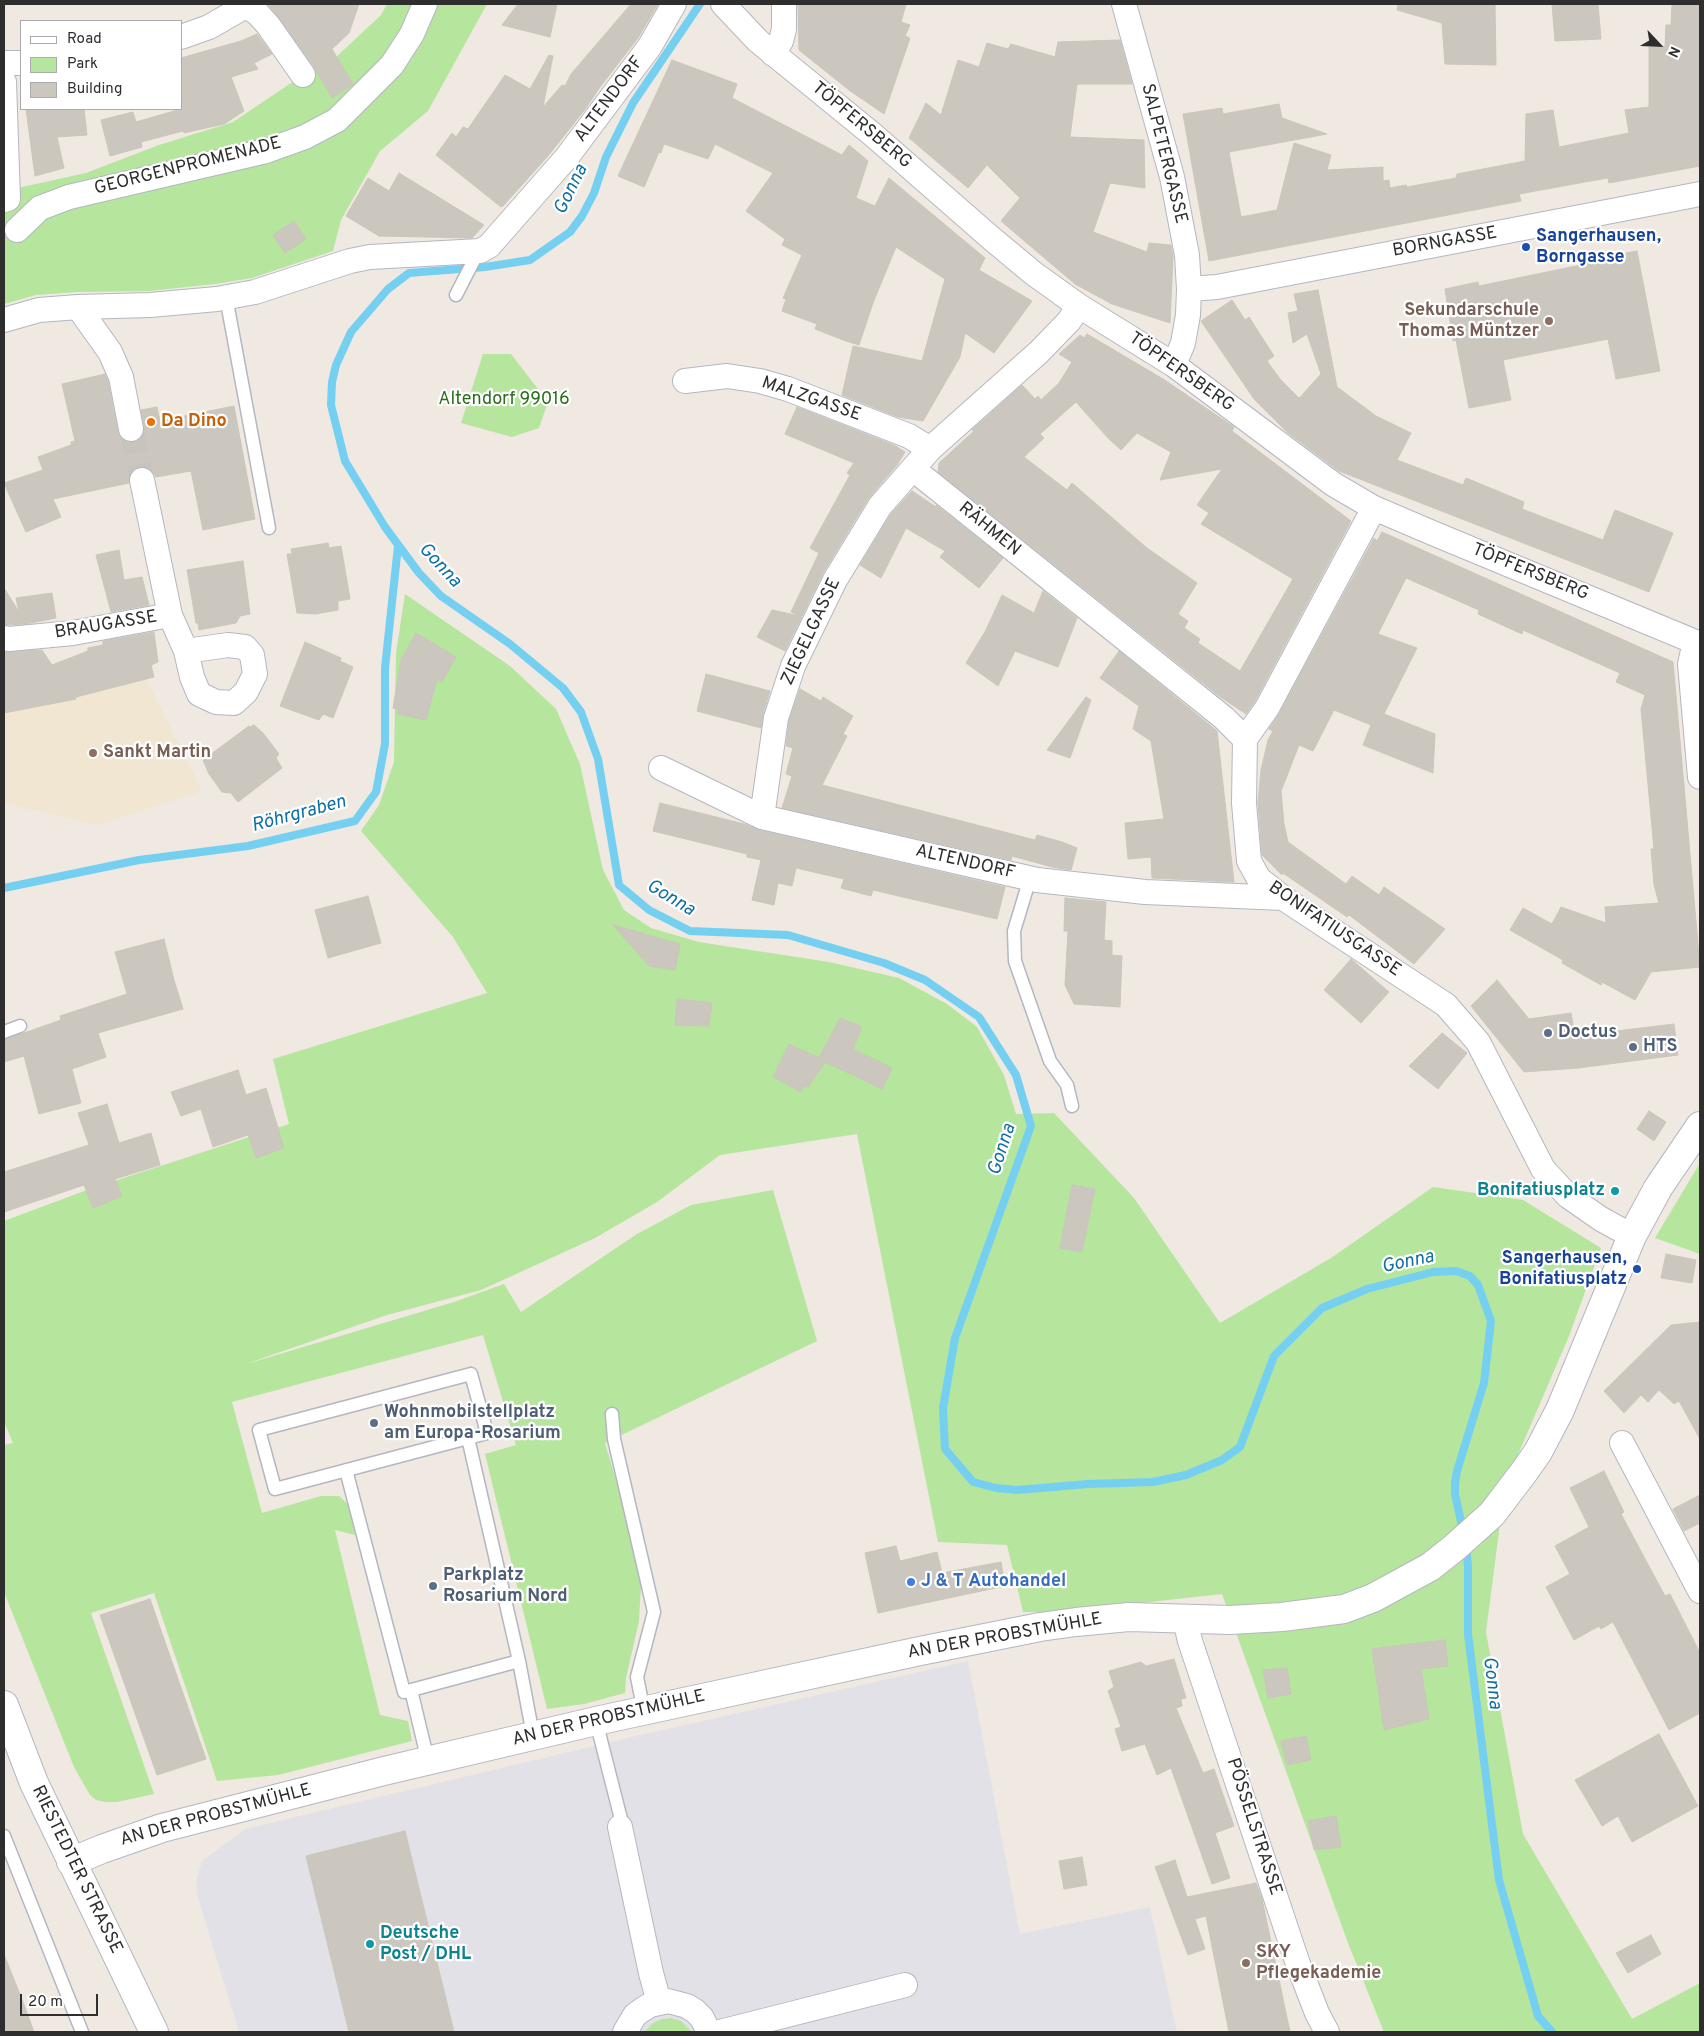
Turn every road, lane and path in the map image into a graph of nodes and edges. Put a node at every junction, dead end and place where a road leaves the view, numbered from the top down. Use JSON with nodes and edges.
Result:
{"nodes":[{"id":1,"x":247,"y":4,"type":"edge"},
{"id":2,"x":424,"y":4,"type":"edge"},
{"id":3,"x":674,"y":4,"type":"edge"},
{"id":4,"x":723,"y":4,"type":"edge"},
{"id":5,"x":784,"y":4,"type":"edge"},
{"id":6,"x":1124,"y":4,"type":"edge"},
{"id":7,"x":182,"y":37,"type":"edge"},
{"id":8,"x":773,"y":54,"type":"junction"},
{"id":9,"x":4,"y":63,"type":"edge"},
{"id":10,"x":20,"y":63,"type":"edge"},
{"id":11,"x":303,"y":75,"type":"dead end"},
{"id":12,"x":4,"y":82,"type":"edge"},
{"id":13,"x":1700,"y":194,"type":"edge"},
{"id":14,"x":6,"y":200,"type":"edge"},
{"id":15,"x":17,"y":230,"type":"dead end"},
{"id":16,"x":474,"y":256,"type":"junction"},
{"id":17,"x":1189,"y":289,"type":"junction"},
{"id":18,"x":456,"y":295,"type":"dead end"},
{"id":19,"x":226,"y":297,"type":"junction"},
{"id":20,"x":1079,"y":306,"type":"junction"},
{"id":21,"x":78,"y":307,"type":"junction"},
{"id":22,"x":4,"y":320,"type":"edge"},
{"id":23,"x":1174,"y":365,"type":"junction"},
{"id":24,"x":685,"y":381,"type":"dead end"},
{"id":25,"x":131,"y":429,"type":"tunnel mouth"},
{"id":26,"x":930,"y":449,"type":"junction"},
{"id":27,"x":913,"y":469,"type":"junction"},
{"id":28,"x":142,"y":480,"type":"tunnel mouth"},
{"id":29,"x":1374,"y":508,"type":"junction"},
{"id":30,"x":269,"y":528,"type":"dead end"},
{"id":31,"x":170,"y":615,"type":"junction"},
{"id":32,"x":4,"y":638,"type":"edge"},
{"id":33,"x":1698,"y":643,"type":"edge"},
{"id":34,"x":186,"y":651,"type":"dead end"},
{"id":35,"x":1246,"y":739,"type":"junction"},
{"id":36,"x":661,"y":768,"type":"dead end"},
{"id":37,"x":1700,"y":777,"type":"edge"},
{"id":38,"x":762,"y":817,"type":"junction"},
{"id":39,"x":1030,"y":878,"type":"junction"},
{"id":40,"x":1283,"y":898,"type":"junction"},
{"id":41,"x":20,"y":1026,"type":"dead end"},
{"id":42,"x":4,"y":1032,"type":"edge"},
{"id":43,"x":1072,"y":1106,"type":"dead end"},
{"id":44,"x":1700,"y":1126,"type":"edge"},
{"id":45,"x":1632,"y":1236,"type":"junction"},
{"id":46,"x":612,"y":1414,"type":"dead end"},
{"id":47,"x":468,"y":1438,"type":"junction"},
{"id":48,"x":1622,"y":1443,"type":"dead end"},
{"id":49,"x":346,"y":1470,"type":"junction"},
{"id":50,"x":1700,"y":1591,"type":"edge"},
{"id":51,"x":1185,"y":1619,"type":"junction"},
{"id":52,"x":519,"y":1661,"type":"junction"},
{"id":53,"x":411,"y":1690,"type":"junction"},
{"id":54,"x":641,"y":1697,"type":"dead end"},
{"id":55,"x":4,"y":1705,"type":"edge"},
{"id":56,"x":596,"y":1721,"type":"junction"},
{"id":57,"x":533,"y":1735,"type":"junction"},
{"id":58,"x":428,"y":1761,"type":"junction"},
{"id":59,"x":620,"y":1827,"type":"joint"},
{"id":60,"x":4,"y":1836,"type":"edge"},
{"id":61,"x":72,"y":1862,"type":"junction"},
{"id":62,"x":905,"y":1985,"type":"dead end"},
{"id":63,"x":659,"y":2002,"type":"junction"},
{"id":64,"x":82,"y":2032,"type":"edge"},
{"id":65,"x":154,"y":2032,"type":"edge"},
{"id":66,"x":626,"y":2032,"type":"edge"},
{"id":67,"x":709,"y":2032,"type":"edge"},
{"id":68,"x":720,"y":2032,"type":"edge"},
{"id":69,"x":1327,"y":2032,"type":"edge"}],
"edges":[{"from":1,"to":7,"type":"street"},
{"from":1,"to":11,"type":"street"},
{"from":2,"to":15,"type":"street","name":"GEORGENPROMENADE"},
{"from":3,"to":16,"type":"street","name":"ALTENDORF"},
{"from":4,"to":8,"type":"street","name":"TÖPFERSBERG"},
{"from":5,"to":8,"type":"street"},
{"from":6,"to":17,"type":"street","name":"SALPETERGASSE"},
{"from":8,"to":20,"type":"street","name":"TÖPFERSBERG"},
{"from":9,"to":10,"type":"street"},
{"from":12,"to":14,"type":"street"},
{"from":13,"to":17,"type":"street","name":"BORNGASSE"},
{"from":16,"to":18,"type":"lane"},
{"from":16,"to":19,"type":"street"},
{"from":17,"to":23,"type":"street","name":"SALPETERGASSE"},
{"from":19,"to":21,"type":"street"},
{"from":19,"to":30,"type":"lane"},
{"from":20,"to":23,"type":"street","name":"TÖPFERSBERG"},
{"from":20,"to":26,"type":"street"},
{"from":21,"to":22,"type":"street"},
{"from":21,"to":25,"type":"street"},
{"from":23,"to":29,"type":"street","name":"TÖPFERSBERG"},
{"from":24,"to":26,"type":"street","name":"MALZGASSE"},
{"from":26,"to":27,"type":"street"},
{"from":27,"to":35,"type":"street","name":"RÄHMEN"},
{"from":27,"to":38,"type":"street","name":"ZIEGELGASSE"},
{"from":28,"to":31,"type":"street"},
{"from":29,"to":33,"type":"street","name":"TÖPFERSBERG"},
{"from":29,"to":35,"type":"street"},
{"from":31,"to":32,"type":"street","name":"BRAUGASSE"},
{"from":31,"to":34,"type":"street","name":"BRAUGASSE"},
{"from":33,"to":37,"type":"street"},
{"from":35,"to":40,"type":"street","name":"BONIFATIUSGASSE"},
{"from":36,"to":38,"type":"street","name":"ALTENDORF"},
{"from":38,"to":39,"type":"street","name":"ALTENDORF"},
{"from":39,"to":40,"type":"street","name":"ALTENDORF"},
{"from":39,"to":43,"type":"lane"},
{"from":40,"to":45,"type":"street","name":"BONIFATIUSGASSE"},
{"from":41,"to":42,"type":"lane"},
{"from":44,"to":45,"type":"street","name":"AN DER PROBSTMÜHLE"},
{"from":45,"to":51,"type":"street","name":"AN DER PROBSTMÜHLE"},
{"from":46,"to":54,"type":"lane"},
{"from":47,"to":49,"type":"lane"},
{"from":47,"to":49,"type":"lane"},
{"from":47,"to":52,"type":"lane"},
{"from":48,"to":50,"type":"street"},
{"from":49,"to":53,"type":"lane"},
{"from":51,"to":56,"type":"street","name":"AN DER PROBSTMÜHLE"},
{"from":51,"to":69,"type":"street","name":"PÖSSELSTRASSE"},
{"from":52,"to":53,"type":"lane"},
{"from":52,"to":57,"type":"lane"},
{"from":53,"to":58,"type":"lane"},
{"from":55,"to":61,"type":"street","name":"RIESTEDTER STRASSE"},
{"from":56,"to":57,"type":"street","name":"AN DER PROBSTMÜHLE"},
{"from":56,"to":59,"type":"lane"},
{"from":57,"to":58,"type":"street","name":"AN DER PROBSTMÜHLE"},
{"from":58,"to":61,"type":"street","name":"AN DER PROBSTMÜHLE"},
{"from":59,"to":63,"type":"street"},
{"from":60,"to":64,"type":"lane"},
{"from":61,"to":65,"type":"street","name":"RIESTEDTER STRASSE"},
{"from":62,"to":68,"type":"street"},
{"from":63,"to":66,"type":"street"},
{"from":63,"to":67,"type":"street"}]}
